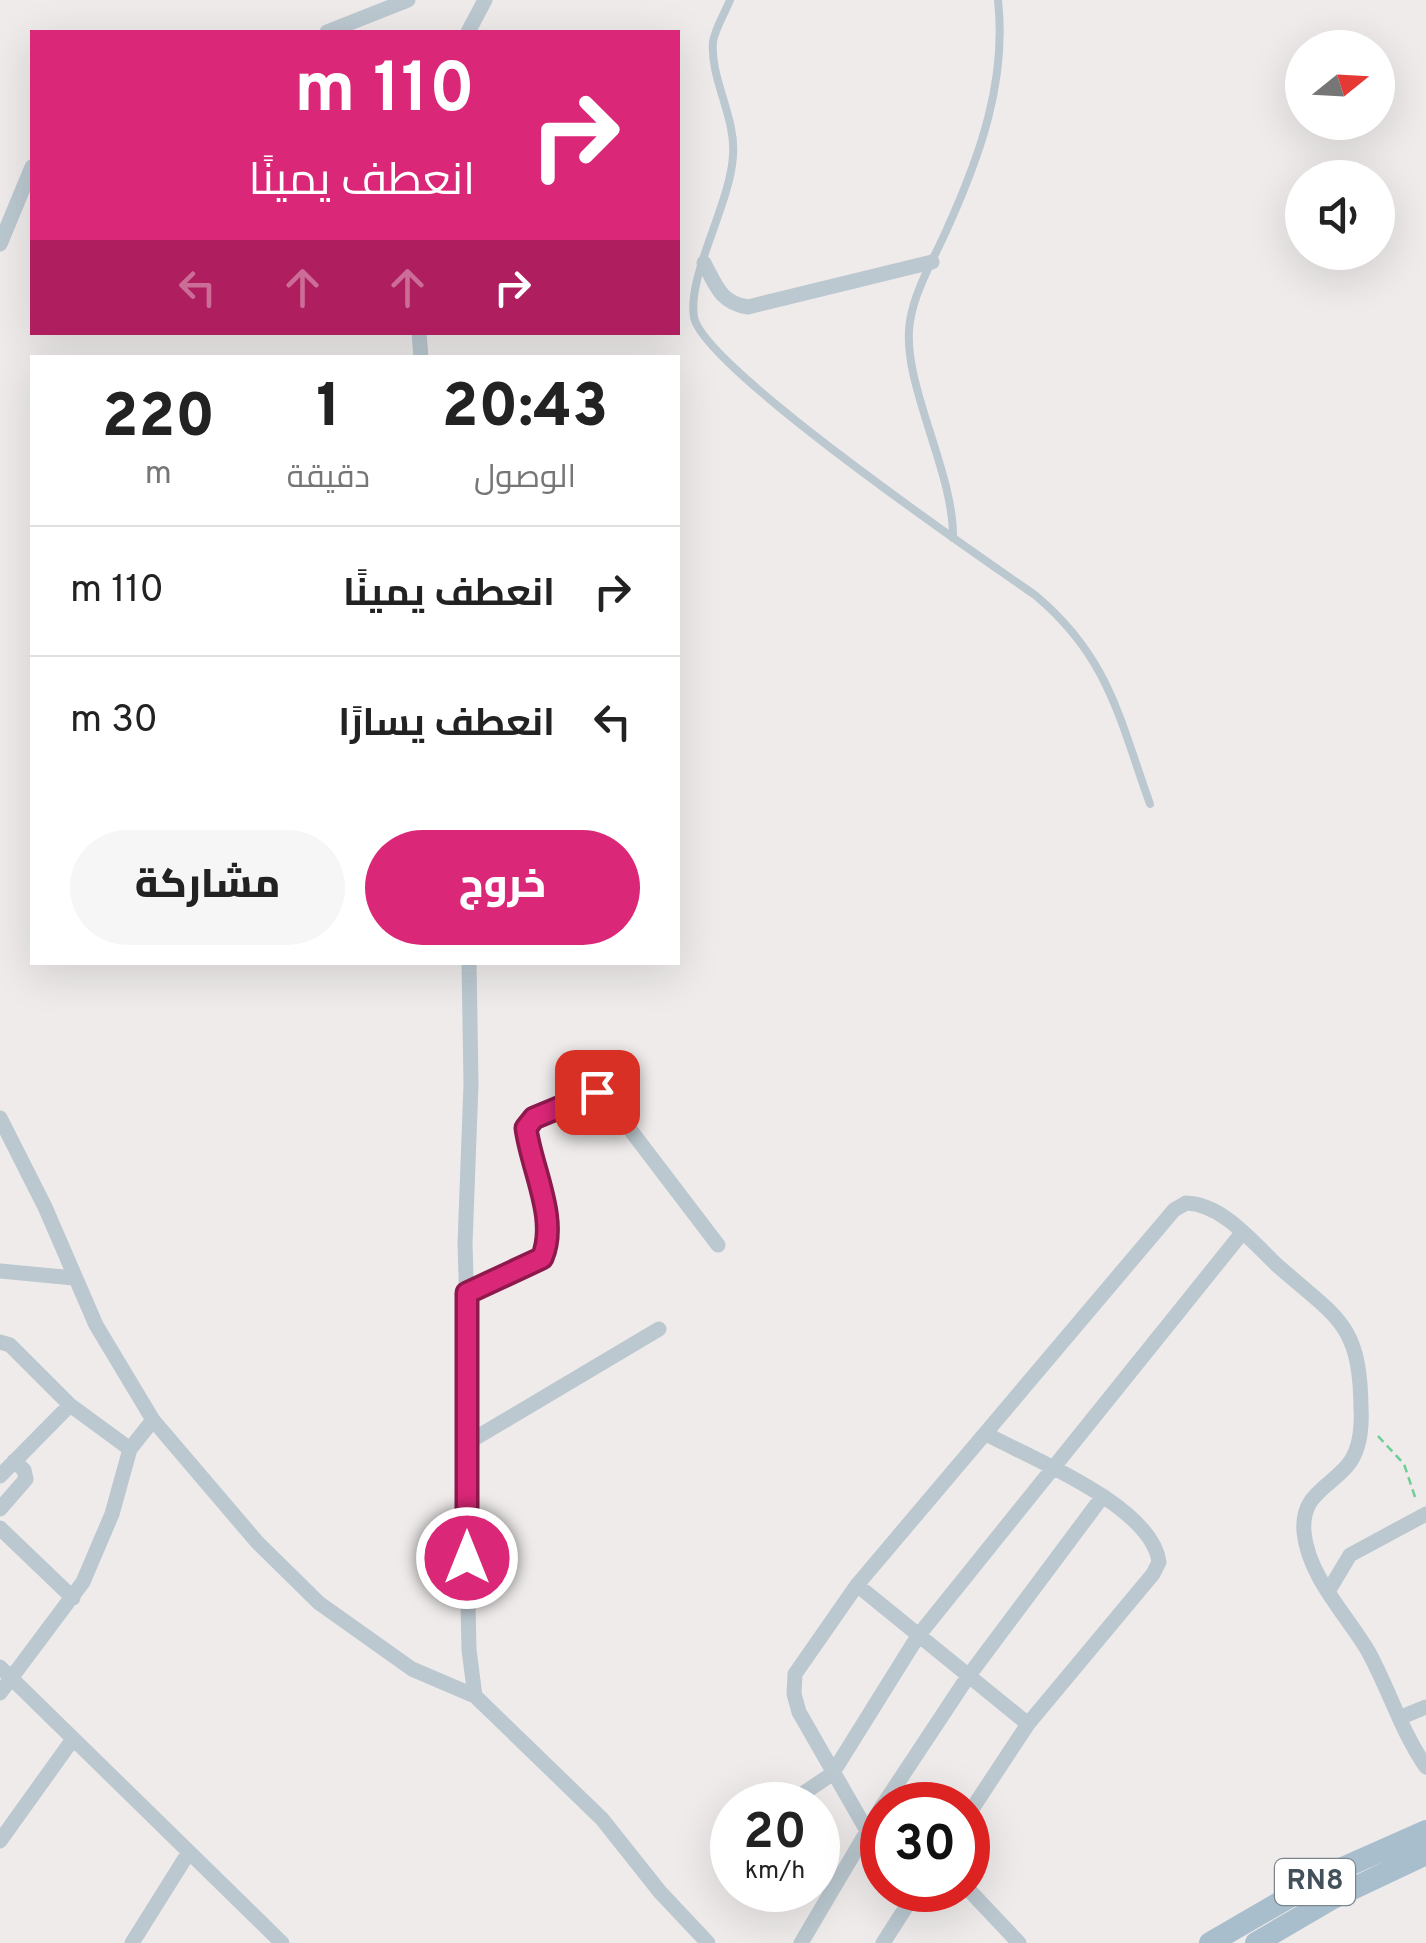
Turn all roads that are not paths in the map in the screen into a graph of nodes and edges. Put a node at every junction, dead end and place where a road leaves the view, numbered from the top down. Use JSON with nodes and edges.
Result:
{"nodes":[{"id":1,"x":360,"y":0,"type":"edge"},
{"id":2,"x":408,"y":0,"type":"edge"},
{"id":3,"x":485,"y":0,"type":"edge"},
{"id":4,"x":730,"y":0,"type":"edge"},
{"id":5,"x":998,"y":0,"type":"edge"},
{"id":6,"x":374,"y":14,"type":"junction"},
{"id":7,"x":332,"y":30,"type":"edge"},
{"id":8,"x":469,"y":30,"type":"edge"},
{"id":9,"x":30,"y":171,"type":"edge"},
{"id":10,"x":0,"y":244,"type":"edge"},
{"id":11,"x":932,"y":262,"type":"junction"},
{"id":12,"x":704,"y":264,"type":"junction"},
{"id":13,"x":953,"y":538,"type":"junction"},
{"id":14,"x":1150,"y":804,"type":"dead end"},
{"id":15,"x":469,"y":965,"type":"edge"},
{"id":16,"x":0,"y":1118,"type":"edge"},
{"id":17,"x":1242,"y":1233,"type":"junction"},
{"id":18,"x":718,"y":1245,"type":"dead end"},
{"id":19,"x":0,"y":1272,"type":"edge"},
{"id":20,"x":74,"y":1278,"type":"junction"},
{"id":21,"x":467,"y":1293,"type":"junction"},
{"id":22,"x":659,"y":1329,"type":"dead end"},
{"id":23,"x":0,"y":1342,"type":"edge"},
{"id":24,"x":70,"y":1405,"type":"junction"},
{"id":25,"x":153,"y":1420,"type":"junction"},
{"id":26,"x":986,"y":1434,"type":"junction"},
{"id":27,"x":467,"y":1444,"type":"junction"},
{"id":28,"x":130,"y":1450,"type":"junction"},
{"id":29,"x":14,"y":1462,"type":"junction"},
{"id":30,"x":1050,"y":1468,"type":"junction"},
{"id":31,"x":0,"y":1476,"type":"edge"},
{"id":32,"x":1103,"y":1496,"type":"junction"},
{"id":33,"x":0,"y":1509,"type":"edge"},
{"id":34,"x":1424,"y":1516,"type":"edge"},
{"id":35,"x":0,"y":1528,"type":"edge"},
{"id":36,"x":857,"y":1585,"type":"junction"},
{"id":37,"x":1329,"y":1590,"type":"junction"},
{"id":38,"x":73,"y":1598,"type":"junction"},
{"id":39,"x":918,"y":1636,"type":"junction"},
{"id":40,"x":6,"y":1672,"type":"edge"},
{"id":41,"x":967,"y":1678,"type":"junction"},
{"id":42,"x":0,"y":1693,"type":"edge"},
{"id":43,"x":475,"y":1696,"type":"junction"},
{"id":44,"x":1426,"y":1707,"type":"edge"},
{"id":45,"x":1399,"y":1718,"type":"junction"},
{"id":46,"x":1028,"y":1724,"type":"junction"},
{"id":47,"x":73,"y":1739,"type":"junction"},
{"id":48,"x":1426,"y":1766,"type":"edge"},
{"id":49,"x":832,"y":1774,"type":"junction"},
{"id":50,"x":820,"y":1782,"type":"edge"},
{"id":51,"x":898,"y":1782,"type":"edge"},
{"id":52,"x":990,"y":1782,"type":"edge"},
{"id":53,"x":860,"y":1819,"type":"edge"},
{"id":54,"x":1426,"y":1831,"type":"edge"},
{"id":55,"x":0,"y":1841,"type":"edge"},
{"id":56,"x":860,"y":1842,"type":"edge"},
{"id":57,"x":190,"y":1852,"type":"junction"},
{"id":58,"x":1426,"y":1854,"type":"edge"},
{"id":59,"x":903,"y":1912,"type":"edge"},
{"id":60,"x":990,"y":1912,"type":"edge"},
{"id":61,"x":132,"y":1943,"type":"edge"},
{"id":62,"x":282,"y":1943,"type":"edge"},
{"id":63,"x":708,"y":1943,"type":"edge"},
{"id":64,"x":802,"y":1943,"type":"edge"},
{"id":65,"x":883,"y":1943,"type":"edge"},
{"id":66,"x":1019,"y":1943,"type":"edge"},
{"id":67,"x":1210,"y":1943,"type":"edge"},
{"id":68,"x":1256,"y":1943,"type":"edge"}],
"edges":[{"from":1,"to":6,"type":"street"},
{"from":2,"to":6,"type":"street"},
{"from":3,"to":8,"type":"street"},
{"from":4,"to":12,"type":"lane"},
{"from":5,"to":11,"type":"lane"},
{"from":6,"to":7,"type":"street"},
{"from":9,"to":10,"type":"street"},
{"from":11,"to":12,"type":"street"},
{"from":11,"to":13,"type":"lane"},
{"from":12,"to":13,"type":"lane"},
{"from":13,"to":14,"type":"lane"},
{"from":15,"to":21,"type":"street"},
{"from":16,"to":20,"type":"street"},
{"from":17,"to":26,"type":"street"},
{"from":17,"to":30,"type":"street"},
{"from":17,"to":37,"type":"street"},
{"from":18,"to":21,"type":"street"},
{"from":19,"to":20,"type":"street"},
{"from":20,"to":25,"type":"street"},
{"from":21,"to":27,"type":"street"},
{"from":22,"to":27,"type":"street"},
{"from":23,"to":24,"type":"street"},
{"from":24,"to":28,"type":"street"},
{"from":24,"to":29,"type":"street"},
{"from":25,"to":28,"type":"street"},
{"from":25,"to":43,"type":"street"},
{"from":26,"to":30,"type":"street"},
{"from":26,"to":36,"type":"street"},
{"from":27,"to":43,"type":"street"},
{"from":28,"to":38,"type":"street"},
{"from":29,"to":31,"type":"street"},
{"from":29,"to":33,"type":"street"},
{"from":30,"to":32,"type":"street"},
{"from":30,"to":39,"type":"street"},
{"from":32,"to":41,"type":"street"},
{"from":32,"to":46,"type":"street"},
{"from":34,"to":37,"type":"street"},
{"from":35,"to":38,"type":"street"},
{"from":36,"to":39,"type":"street"},
{"from":36,"to":49,"type":"street"},
{"from":37,"to":45,"type":"street"},
{"from":38,"to":40,"type":"street"},
{"from":39,"to":41,"type":"street"},
{"from":39,"to":49,"type":"street"},
{"from":40,"to":42,"type":"street"},
{"from":40,"to":47,"type":"street"},
{"from":41,"to":46,"type":"street"},
{"from":41,"to":51,"type":"street"},
{"from":43,"to":63,"type":"street"},
{"from":44,"to":45,"type":"street"},
{"from":45,"to":48,"type":"street"},
{"from":46,"to":52,"type":"street"},
{"from":47,"to":55,"type":"street"},
{"from":47,"to":57,"type":"street"},
{"from":49,"to":50,"type":"street"},
{"from":49,"to":53,"type":"street"},
{"from":54,"to":67,"type":"main road","number":"RN8"},
{"from":56,"to":64,"type":"street"},
{"from":57,"to":61,"type":"street"},
{"from":57,"to":62,"type":"street"},
{"from":58,"to":68,"type":"main road","number":"RN8"},
{"from":59,"to":65,"type":"street"},
{"from":60,"to":66,"type":"street"}]}
